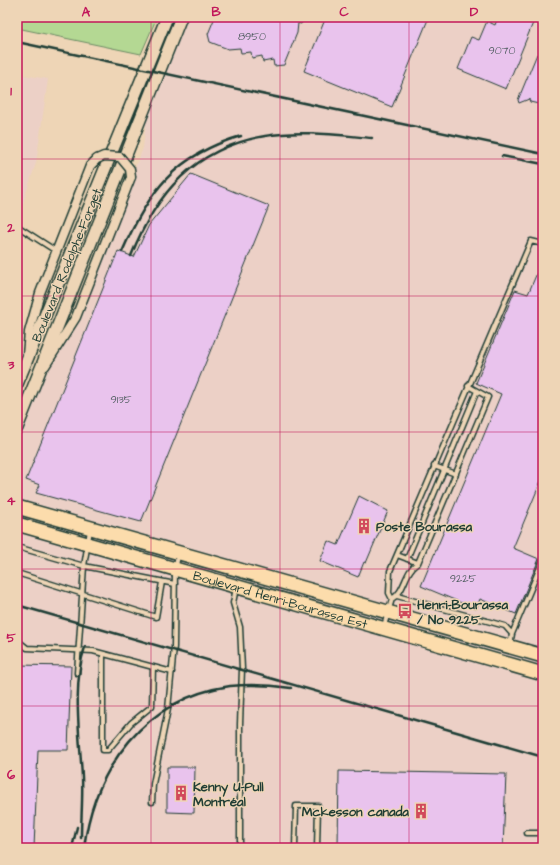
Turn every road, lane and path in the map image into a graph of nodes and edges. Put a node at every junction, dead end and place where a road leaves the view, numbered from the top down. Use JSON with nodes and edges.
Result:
{"nodes":[{"id":1,"x":167,"y":17,"type":"edge"},
{"id":2,"x":181,"y":17,"type":"edge"},
{"id":3,"x":17,"y":226,"type":"edge"},
{"id":4,"x":543,"y":244,"type":"edge"},
{"id":5,"x":56,"y":251,"type":"junction"},
{"id":6,"x":27,"y":358,"type":"junction"},
{"id":7,"x":34,"y":381,"type":"junction"},
{"id":8,"x":17,"y":384,"type":"edge"},
{"id":9,"x":468,"y":386,"type":"junction"},
{"id":10,"x":477,"y":391,"type":"junction"},
{"id":11,"x":17,"y":428,"type":"edge"},
{"id":12,"x":434,"y":466,"type":"junction"},
{"id":13,"x":444,"y":470,"type":"junction"},
{"id":14,"x":456,"y":474,"type":"junction"},
{"id":15,"x":17,"y":507,"type":"edge"},
{"id":16,"x":17,"y":524,"type":"edge"},
{"id":17,"x":90,"y":529,"type":"junction"},
{"id":18,"x":86,"y":545,"type":"junction"},
{"id":19,"x":17,"y":547,"type":"edge"},
{"id":20,"x":179,"y":553,"type":"junction"},
{"id":21,"x":397,"y":555,"type":"junction"},
{"id":22,"x":407,"y":559,"type":"junction"},
{"id":23,"x":543,"y":560,"type":"edge"},
{"id":24,"x":418,"y":564,"type":"junction"},
{"id":25,"x":84,"y":566,"type":"junction"},
{"id":26,"x":175,"y":570,"type":"junction"},
{"id":27,"x":17,"y":573,"type":"edge"},
{"id":28,"x":162,"y":582,"type":"junction"},
{"id":29,"x":175,"y":584,"type":"junction"},
{"id":30,"x":236,"y":586,"type":"junction"},
{"id":31,"x":82,"y":592,"type":"junction"},
{"id":32,"x":397,"y":596,"type":"junction"},
{"id":33,"x":392,"y":599,"type":"junction"},
{"id":34,"x":387,"y":613,"type":"junction"},
{"id":35,"x":383,"y":629,"type":"junction"},
{"id":36,"x":17,"y":640,"type":"edge"},
{"id":37,"x":511,"y":641,"type":"junction"},
{"id":38,"x":80,"y":651,"type":"junction"},
{"id":39,"x":103,"y":654,"type":"junction"},
{"id":40,"x":543,"y":656,"type":"edge"},
{"id":41,"x":153,"y":667,"type":"junction"},
{"id":42,"x":172,"y":672,"type":"junction"},
{"id":43,"x":77,"y":673,"type":"dead end"},
{"id":44,"x":543,"y":674,"type":"edge"},
{"id":45,"x":152,"y":802,"type":"dead end"},
{"id":46,"x":527,"y":833,"type":"dead end"},
{"id":47,"x":543,"y":833,"type":"edge"},
{"id":48,"x":240,"y":848,"type":"edge"},
{"id":49,"x":295,"y":848,"type":"edge"},
{"id":50,"x":317,"y":848,"type":"edge"}],
"edges":[{"from":1,"to":6,"type":"street","name":"Boulevard Rodolphe-Forget"},
{"from":2,"to":7,"type":"street","name":"Boulevard Rodolphe-Forget"},
{"from":3,"to":5,"type":"lane"},
{"from":4,"to":9,"type":"lane"},
{"from":5,"to":6,"type":"street","name":"Boulevard Rodolphe-Forget"},
{"from":5,"to":7,"type":"street","name":"Boulevard Rodolphe-Forget","bridge":true},
{"from":6,"to":8,"type":"street","name":"Boulevard Rodolphe-Forget"},
{"from":7,"to":11,"type":"street","name":"Boulevard Rodolphe-Forget"},
{"from":9,"to":10,"type":"lane"},
{"from":9,"to":12,"type":"lane"},
{"from":10,"to":13,"type":"lane"},
{"from":10,"to":14,"type":"lane"},
{"from":12,"to":13,"type":"lane"},
{"from":12,"to":21,"type":"lane"},
{"from":13,"to":14,"type":"lane"},
{"from":13,"to":22,"type":"lane"},
{"from":14,"to":24,"type":"lane"},
{"from":15,"to":17,"type":"main road","name":"Boulevard Henri-Bourassa Est"},
{"from":16,"to":18,"type":"main road","name":"Boulevard Henri-Bourassa Est"},
{"from":17,"to":18,"type":"lane"},
{"from":17,"to":20,"type":"main road","name":"Boulevard Henri-Bourassa Est"},
{"from":18,"to":25,"type":"lane"},
{"from":18,"to":26,"type":"main road","name":"Boulevard Henri-Bourassa Est"},
{"from":19,"to":25,"type":"lane"},
{"from":20,"to":26,"type":"lane"},
{"from":20,"to":34,"type":"main road","name":"Boulevard Henri-Bourassa Est"},
{"from":21,"to":22,"type":"lane"},
{"from":21,"to":33,"type":"lane"},
{"from":22,"to":24,"type":"lane"},
{"from":23,"to":37,"type":"lane"},
{"from":24,"to":32,"type":"lane"},
{"from":25,"to":28,"type":"lane"},
{"from":25,"to":31,"type":"lane"},
{"from":26,"to":29,"type":"lane"},
{"from":26,"to":30,"type":"main road","name":"Boulevard Henri-Bourassa Est"},
{"from":27,"to":31,"type":"lane"},
{"from":28,"to":29,"type":"lane"},
{"from":28,"to":31,"type":"lane"},
{"from":29,"to":42,"type":"lane"},
{"from":30,"to":35,"type":"main road","name":"Boulevard Henri-Bourassa Est"},
{"from":30,"to":48,"type":"lane"},
{"from":31,"to":38,"type":"lane"},
{"from":32,"to":33,"type":"lane"},
{"from":32,"to":37,"type":"lane"},
{"from":33,"to":34,"type":"lane"},
{"from":34,"to":35,"type":"lane"},
{"from":34,"to":37,"type":"main road","name":"Boulevard Henri-Bourassa Est"},
{"from":35,"to":44,"type":"main road","name":"Boulevard Henri-Bourassa Est"},
{"from":36,"to":38,"type":"lane"},
{"from":37,"to":40,"type":"main road","name":"Boulevard Henri-Bourassa Est"},
{"from":38,"to":39,"type":"lane"},
{"from":38,"to":43,"type":"lane"},
{"from":39,"to":41,"type":"lane"},
{"from":39,"to":41,"type":"lane"},
{"from":41,"to":42,"type":"lane"},
{"from":42,"to":45,"type":"lane"},
{"from":46,"to":47,"type":"lane"},
{"from":49,"to":50,"type":"lane"}]}
